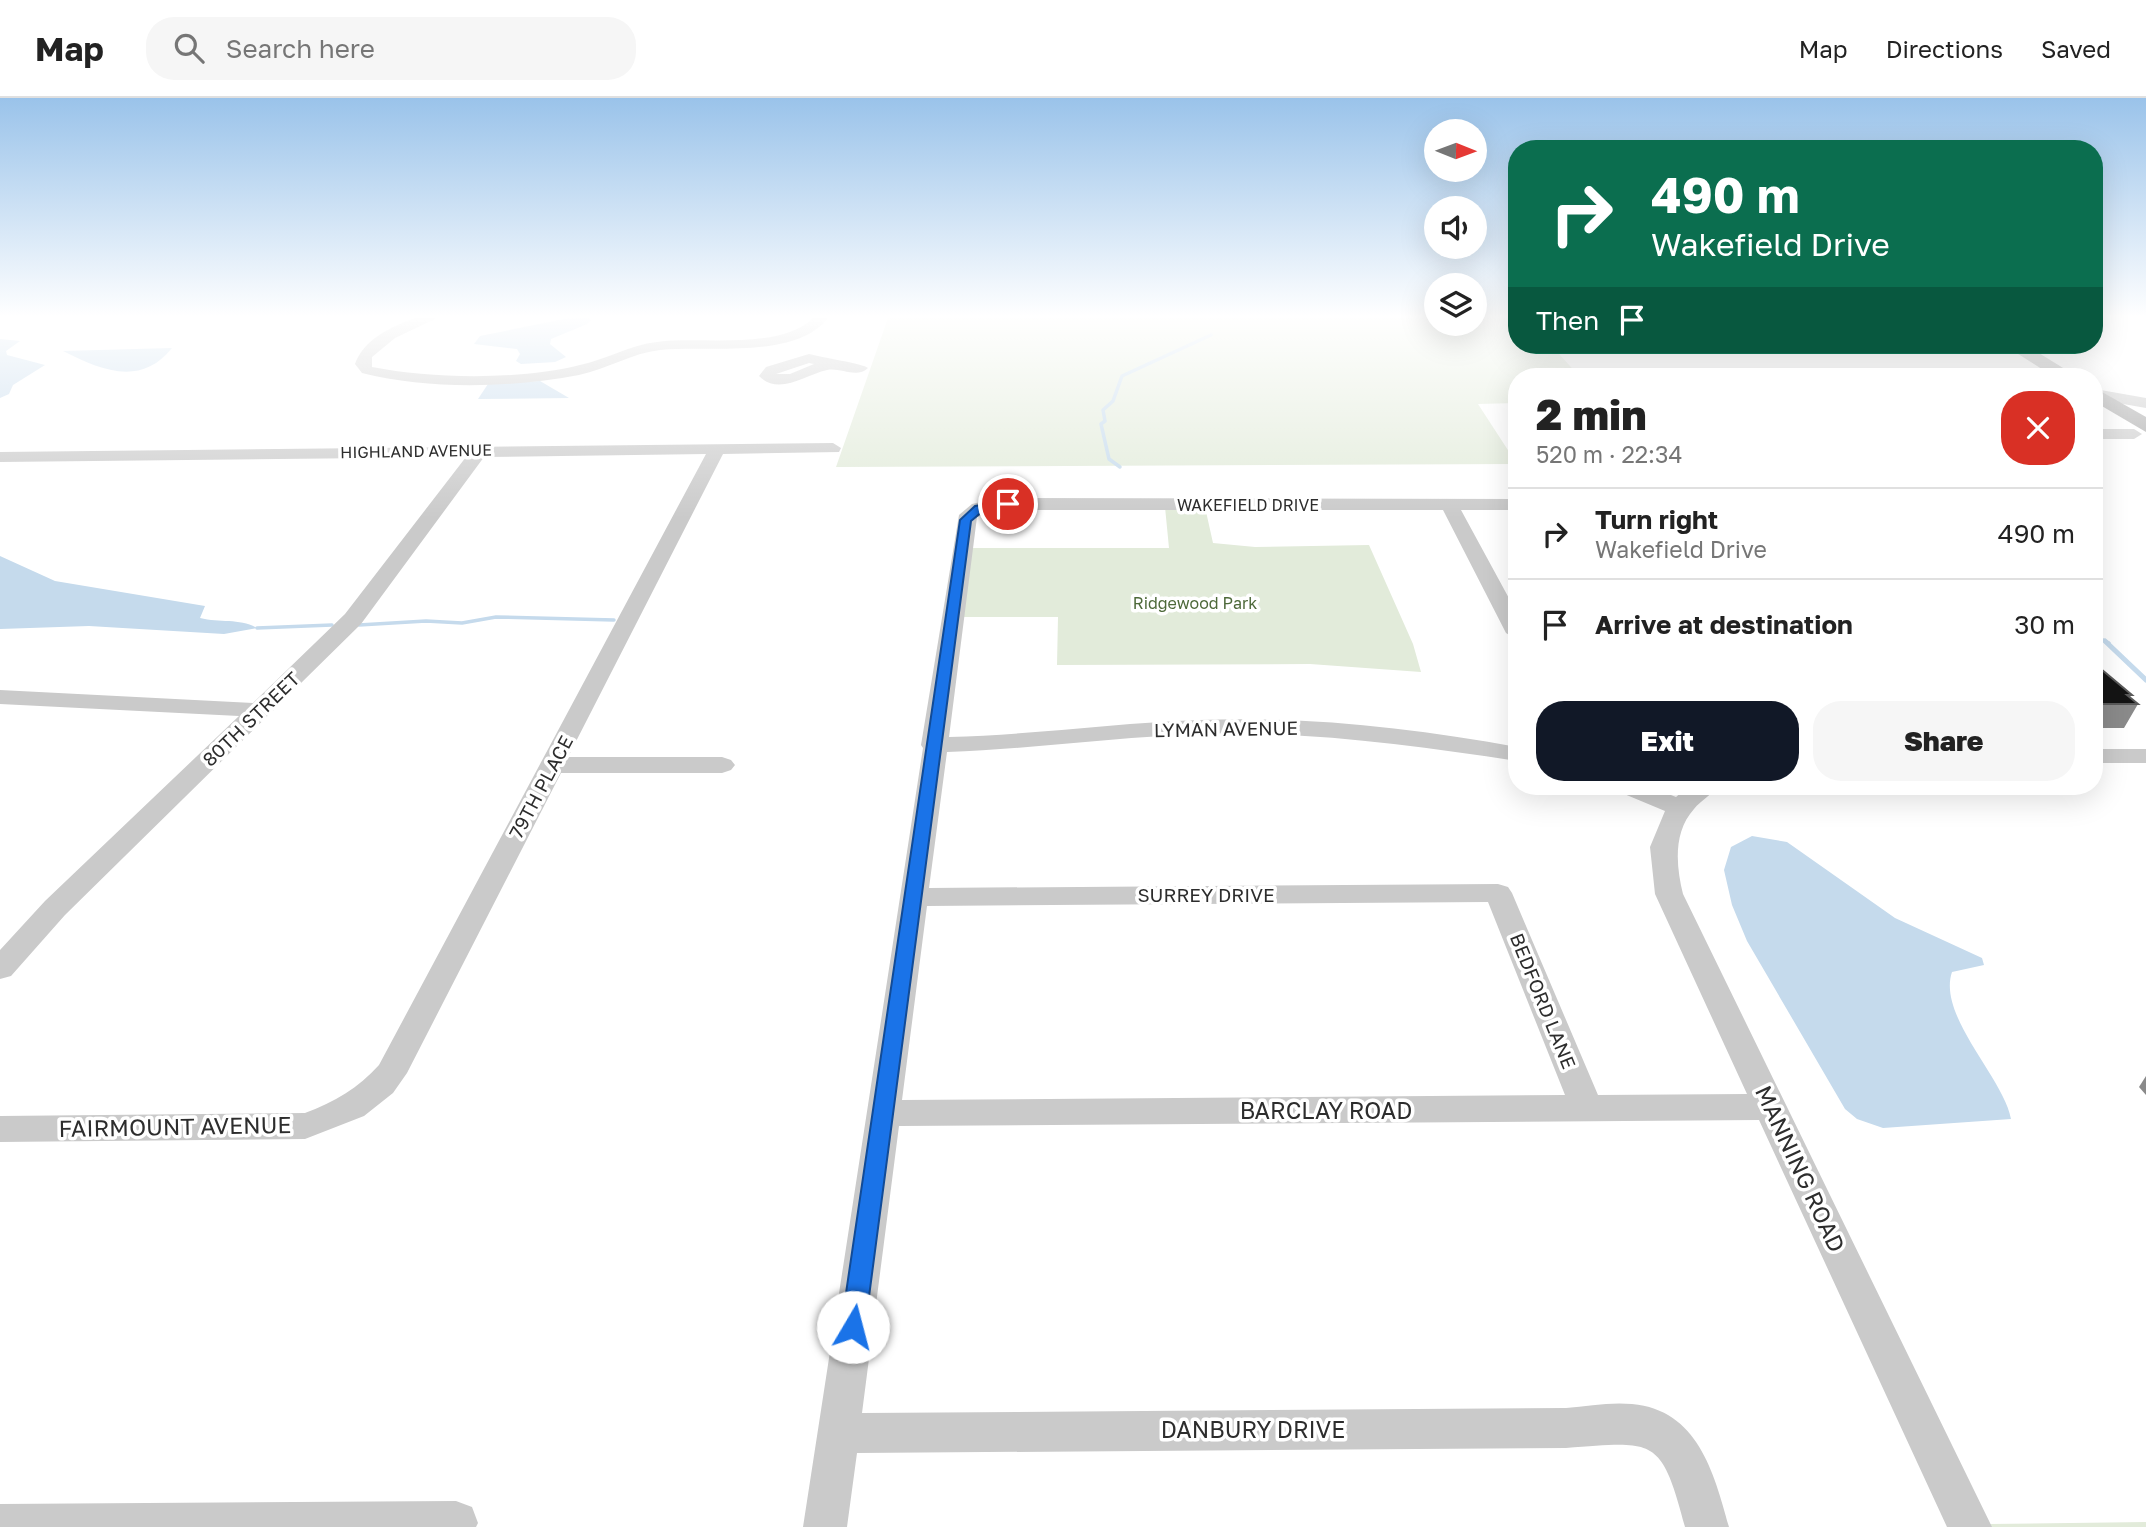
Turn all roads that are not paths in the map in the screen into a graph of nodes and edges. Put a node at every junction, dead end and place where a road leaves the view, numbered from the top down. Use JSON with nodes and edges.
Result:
{"nodes":[{"id":1,"x":2103,"y":399,"type":"edge"},
{"id":2,"x":2103,"y":414,"type":"edge"},
{"id":3,"x":2103,"y":434,"type":"edge"},
{"id":4,"x":2142,"y":434,"type":"edge"},
{"id":5,"x":833,"y":448,"type":"dead end"},
{"id":6,"x":717,"y":449,"type":"junction"},
{"id":7,"x":480,"y":450,"type":"junction"},
{"id":8,"x":0,"y":457,"type":"edge"},
{"id":9,"x":1450,"y":504,"type":"junction"},
{"id":10,"x":1508,"y":504,"type":"edge"},
{"id":11,"x":1508,"y":616,"type":"edge"},
{"id":12,"x":0,"y":697,"type":"edge"},
{"id":13,"x":260,"y":710,"type":"junction"},
{"id":14,"x":933,"y":745,"type":"junction"},
{"id":15,"x":1508,"y":752,"type":"edge"},
{"id":16,"x":2103,"y":756,"type":"edge"},
{"id":17,"x":2146,"y":756,"type":"edge"},
{"id":18,"x":552,"y":765,"type":"junction"},
{"id":19,"x":722,"y":765,"type":"dead end"},
{"id":20,"x":1692,"y":797,"type":"edge"},
{"id":21,"x":1498,"y":893,"type":"joint"},
{"id":22,"x":914,"y":897,"type":"junction"},
{"id":23,"x":0,"y":969,"type":"edge"},
{"id":24,"x":1770,"y":1107,"type":"junction"},
{"id":25,"x":1587,"y":1109,"type":"junction"},
{"id":26,"x":347,"y":1113,"type":"joint"},
{"id":27,"x":883,"y":1113,"type":"junction"},
{"id":28,"x":0,"y":1129,"type":"edge"},
{"id":29,"x":838,"y":1433,"type":"junction"},
{"id":30,"x":456,"y":1523,"type":"dead end"},
{"id":31,"x":0,"y":1526,"type":"edge"},
{"id":32,"x":825,"y":1527,"type":"edge"},
{"id":33,"x":1707,"y":1527,"type":"edge"},
{"id":34,"x":1970,"y":1527,"type":"edge"}],
"edges":[{"from":1,"to":4,"type":"main road"},
{"from":2,"to":4,"type":"main road"},
{"from":3,"to":4,"type":"street"},
{"from":5,"to":6,"type":"street","name":"HIGHLAND AVENUE"},
{"from":6,"to":7,"type":"street","name":"HIGHLAND AVENUE"},
{"from":6,"to":18,"type":"street","name":"79TH PLACE"},
{"from":7,"to":8,"type":"street","name":"HIGHLAND AVENUE"},
{"from":7,"to":13,"type":"street","name":"80TH STREET"},
{"from":9,"to":10,"type":"street","name":"WAKEFIELD DRIVE"},
{"from":9,"to":11,"type":"street"},
{"from":9,"to":14,"type":"street","name":"WAKEFIELD DRIVE"},
{"from":12,"to":13,"type":"street"},
{"from":13,"to":23,"type":"street","name":"80TH STREET"},
{"from":14,"to":15,"type":"street","name":"LYMAN AVENUE"},
{"from":14,"to":22,"type":"street"},
{"from":16,"to":17,"type":"street"},
{"from":18,"to":19,"type":"street"},
{"from":18,"to":26,"type":"street","name":"79TH PLACE"},
{"from":20,"to":24,"type":"street","name":"MANNING ROAD"},
{"from":21,"to":22,"type":"street","name":"SURREY DRIVE"},
{"from":21,"to":25,"type":"street","name":"BEDFORD LANE"},
{"from":22,"to":27,"type":"street"},
{"from":24,"to":25,"type":"street","name":"BARCLAY ROAD"},
{"from":24,"to":34,"type":"street","name":"MANNING ROAD"},
{"from":25,"to":27,"type":"street","name":"BARCLAY ROAD"},
{"from":26,"to":28,"type":"street","name":"FAIRMOUNT AVENUE"},
{"from":27,"to":29,"type":"street"},
{"from":29,"to":32,"type":"street"},
{"from":29,"to":33,"type":"street","name":"DANBURY DRIVE"},
{"from":30,"to":31,"type":"street"}]}
